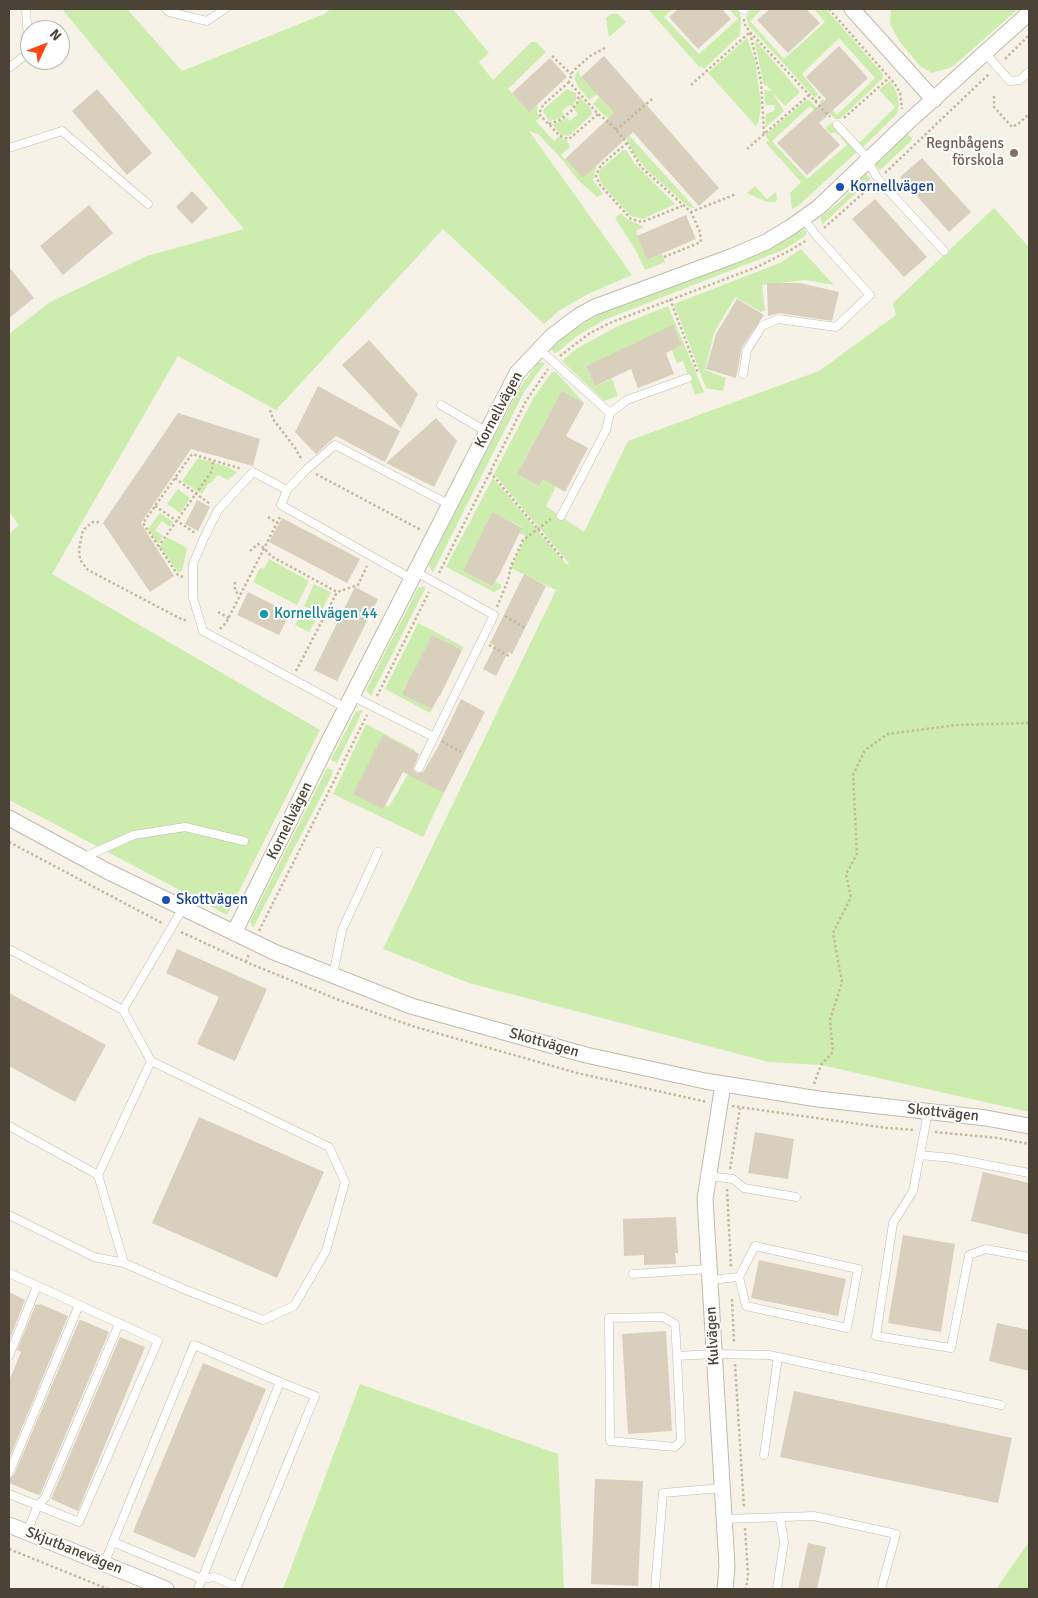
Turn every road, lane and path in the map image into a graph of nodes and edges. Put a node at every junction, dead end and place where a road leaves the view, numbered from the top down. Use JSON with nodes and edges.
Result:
{"nodes":[{"id":1,"x":166,"y":9,"type":"edge"},
{"id":2,"x":225,"y":9,"type":"edge"},
{"id":3,"x":743,"y":9,"type":"edge"},
{"id":4,"x":829,"y":9,"type":"edge"},
{"id":5,"x":852,"y":9,"type":"edge"},
{"id":6,"x":26,"y":11,"type":"dead end"},
{"id":7,"x":1029,"y":13,"type":"edge"},
{"id":8,"x":750,"y":32,"type":"junction"},
{"id":9,"x":1029,"y":36,"type":"edge"},
{"id":10,"x":605,"y":48,"type":"dead end"},
{"id":11,"x":985,"y":53,"type":"junction"},
{"id":12,"x":552,"y":56,"type":"dead end"},
{"id":13,"x":997,"y":66,"type":"junction"},
{"id":14,"x":9,"y":68,"type":"edge"},
{"id":15,"x":1029,"y":72,"type":"edge"},
{"id":16,"x":571,"y":75,"type":"junction"},
{"id":17,"x":890,"y":77,"type":"junction"},
{"id":18,"x":569,"y":82,"type":"junction"},
{"id":19,"x":691,"y":85,"type":"dead end"},
{"id":20,"x":579,"y":94,"type":"junction"},
{"id":21,"x":809,"y":95,"type":"junction"},
{"id":22,"x":822,"y":95,"type":"dead end"},
{"id":23,"x":994,"y":96,"type":"dead end"},
{"id":24,"x":652,"y":99,"type":"dead end"},
{"id":25,"x":934,"y":100,"type":"junction"},
{"id":26,"x":815,"y":102,"type":"junction"},
{"id":27,"x":598,"y":114,"type":"junction"},
{"id":28,"x":1029,"y":114,"type":"edge"},
{"id":29,"x":903,"y":117,"type":"dead end"},
{"id":30,"x":549,"y":124,"type":"junction"},
{"id":31,"x":837,"y":125,"type":"junction"},
{"id":32,"x":616,"y":130,"type":"junction"},
{"id":33,"x":764,"y":134,"type":"junction"},
{"id":34,"x":627,"y":143,"type":"junction"},
{"id":35,"x":9,"y":148,"type":"edge"},
{"id":36,"x":747,"y":149,"type":"dead end"},
{"id":37,"x":867,"y":161,"type":"junction"},
{"id":38,"x":878,"y":179,"type":"junction"},
{"id":39,"x":736,"y":194,"type":"dead end"},
{"id":40,"x":148,"y":204,"type":"dead end"},
{"id":41,"x":683,"y":206,"type":"junction"},
{"id":42,"x":691,"y":212,"type":"junction"},
{"id":43,"x":803,"y":218,"type":"junction"},
{"id":44,"x":816,"y":235,"type":"junction"},
{"id":45,"x":944,"y":251,"type":"dead end"},
{"id":46,"x":664,"y":258,"type":"dead end"},
{"id":47,"x":670,"y":299,"type":"junction"},
{"id":48,"x":540,"y":349,"type":"junction"},
{"id":49,"x":554,"y":362,"type":"junction"},
{"id":50,"x":743,"y":374,"type":"dead end"},
{"id":51,"x":688,"y":378,"type":"joint"},
{"id":52,"x":441,"y":405,"type":"dead end"},
{"id":53,"x":270,"y":410,"type":"dead end"},
{"id":54,"x":610,"y":413,"type":"junction"},
{"id":55,"x":487,"y":432,"type":"junction"},
{"id":56,"x":214,"y":461,"type":"junction"},
{"id":57,"x":307,"y":469,"type":"junction"},
{"id":58,"x":253,"y":472,"type":"junction"},
{"id":59,"x":490,"y":472,"type":"junction"},
{"id":60,"x":175,"y":478,"type":"junction"},
{"id":61,"x":287,"y":490,"type":"junction"},
{"id":62,"x":196,"y":494,"type":"junction"},
{"id":63,"x":450,"y":505,"type":"junction"},
{"id":64,"x":155,"y":506,"type":"junction"},
{"id":65,"x":285,"y":507,"type":"junction"},
{"id":66,"x":218,"y":510,"type":"junction"},
{"id":67,"x":561,"y":516,"type":"joint"},
{"id":68,"x":268,"y":517,"type":"dead end"},
{"id":69,"x":99,"y":522,"type":"dead end"},
{"id":70,"x":176,"y":522,"type":"junction"},
{"id":71,"x":277,"y":522,"type":"junction"},
{"id":72,"x":538,"y":529,"type":"junction"},
{"id":73,"x":425,"y":532,"type":"dead end"},
{"id":74,"x":204,"y":538,"type":"junction"},
{"id":75,"x":158,"y":547,"type":"junction"},
{"id":76,"x":264,"y":548,"type":"junction"},
{"id":77,"x":250,"y":551,"type":"dead end"},
{"id":78,"x":372,"y":556,"type":"junction"},
{"id":79,"x":564,"y":560,"type":"dead end"},
{"id":80,"x":414,"y":575,"type":"junction"},
{"id":81,"x":193,"y":582,"type":"junction"},
{"id":82,"x":235,"y":582,"type":"dead end"},
{"id":83,"x":434,"y":582,"type":"junction"},
{"id":84,"x":337,"y":592,"type":"junction"},
{"id":85,"x":240,"y":597,"type":"junction"},
{"id":86,"x":218,"y":612,"type":"dead end"},
{"id":87,"x":494,"y":615,"type":"junction"},
{"id":88,"x":229,"y":618,"type":"junction"},
{"id":89,"x":200,"y":620,"type":"junction"},
{"id":90,"x":525,"y":628,"type":"dead end"},
{"id":91,"x":213,"y":637,"type":"junction"},
{"id":92,"x":481,"y":640,"type":"junction"},
{"id":93,"x":509,"y":656,"type":"dead end"},
{"id":94,"x":292,"y":679,"type":"junction"},
{"id":95,"x":349,"y":702,"type":"junction"},
{"id":96,"x":372,"y":706,"type":"junction"},
{"id":97,"x":1029,"y":723,"type":"edge"},
{"id":98,"x":434,"y":737,"type":"junction"},
{"id":99,"x":461,"y":752,"type":"dead end"},
{"id":100,"x":419,"y":768,"type":"dead end"},
{"id":101,"x":9,"y":818,"type":"edge"},
{"id":102,"x":244,"y":841,"type":"dead end"},
{"id":103,"x":378,"y":852,"type":"dead end"},
{"id":104,"x":82,"y":858,"type":"junction"},
{"id":105,"x":182,"y":908,"type":"junction"},
{"id":106,"x":234,"y":933,"type":"junction"},
{"id":107,"x":254,"y":942,"type":"junction"},
{"id":108,"x":9,"y":949,"type":"edge"},
{"id":109,"x":246,"y":962,"type":"dead end"},
{"id":110,"x":333,"y":975,"type":"junction"},
{"id":111,"x":123,"y":1010,"type":"junction"},
{"id":112,"x":151,"y":1062,"type":"junction"},
{"id":113,"x":723,"y":1084,"type":"junction"},
{"id":114,"x":810,"y":1098,"type":"junction"},
{"id":115,"x":928,"y":1112,"type":"junction"},
{"id":116,"x":9,"y":1126,"type":"edge"},
{"id":117,"x":1029,"y":1126,"type":"edge"},
{"id":118,"x":924,"y":1131,"type":"junction"},
{"id":119,"x":1029,"y":1144,"type":"edge"},
{"id":120,"x":920,"y":1155,"type":"junction"},
{"id":121,"x":1029,"y":1173,"type":"edge"},
{"id":122,"x":98,"y":1176,"type":"junction"},
{"id":123,"x":708,"y":1176,"type":"junction"},
{"id":124,"x":796,"y":1197,"type":"dead end"},
{"id":125,"x":9,"y":1215,"type":"edge"},
{"id":126,"x":1029,"y":1257,"type":"edge"},
{"id":127,"x":124,"y":1263,"type":"junction"},
{"id":128,"x":9,"y":1273,"type":"edge"},
{"id":129,"x":633,"y":1274,"type":"dead end"},
{"id":130,"x":710,"y":1275,"type":"junction"},
{"id":131,"x":739,"y":1277,"type":"junction"},
{"id":132,"x":37,"y":1286,"type":"junction"},
{"id":133,"x":79,"y":1305,"type":"junction"},
{"id":134,"x":119,"y":1324,"type":"junction"},
{"id":135,"x":714,"y":1354,"type":"junction"},
{"id":136,"x":9,"y":1356,"type":"edge"},
{"id":137,"x":677,"y":1356,"type":"junction"},
{"id":138,"x":778,"y":1357,"type":"junction"},
{"id":139,"x":280,"y":1382,"type":"junction"},
{"id":140,"x":1000,"y":1405,"type":"dead end"},
{"id":141,"x":764,"y":1455,"type":"dead end"},
{"id":142,"x":9,"y":1473,"type":"edge"},
{"id":143,"x":722,"y":1488,"type":"junction"},
{"id":144,"x":9,"y":1494,"type":"edge"},
{"id":145,"x":38,"y":1505,"type":"junction"},
{"id":146,"x":780,"y":1517,"type":"junction"},
{"id":147,"x":724,"y":1520,"type":"junction"},
{"id":148,"x":9,"y":1525,"type":"edge"},
{"id":149,"x":27,"y":1532,"type":"junction"},
{"id":150,"x":113,"y":1542,"type":"junction"},
{"id":151,"x":9,"y":1549,"type":"edge"},
{"id":152,"x":104,"y":1564,"type":"junction"},
{"id":153,"x":202,"y":1579,"type":"junction"},
{"id":154,"x":108,"y":1589,"type":"edge"},
{"id":155,"x":166,"y":1589,"type":"edge"},
{"id":156,"x":198,"y":1589,"type":"edge"},
{"id":157,"x":655,"y":1589,"type":"edge"},
{"id":158,"x":725,"y":1589,"type":"edge"},
{"id":159,"x":777,"y":1589,"type":"edge"},
{"id":160,"x":881,"y":1589,"type":"edge"}],
"edges":[{"from":1,"to":2,"type":"lane"},
{"from":3,"to":8,"type":"path"},
{"from":4,"to":17,"type":"path"},
{"from":5,"to":25,"type":"street"},
{"from":6,"to":14,"type":"lane"},
{"from":7,"to":11,"type":"street","name":"Kornellvägen"},
{"from":8,"to":19,"type":"path"},
{"from":8,"to":21,"type":"path"},
{"from":8,"to":33,"type":"path"},
{"from":9,"to":13,"type":"path"},
{"from":10,"to":16,"type":"path"},
{"from":11,"to":13,"type":"lane"},
{"from":11,"to":25,"type":"street","name":"Kornellvägen"},
{"from":12,"to":16,"type":"path"},
{"from":13,"to":15,"type":"lane"},
{"from":13,"to":38,"type":"path"},
{"from":16,"to":18,"type":"path"},
{"from":17,"to":29,"type":"path"},
{"from":17,"to":31,"type":"path"},
{"from":18,"to":20,"type":"path"},
{"from":18,"to":30,"type":"path"},
{"from":20,"to":27,"type":"path"},
{"from":20,"to":30,"type":"path"},
{"from":21,"to":26,"type":"path"},
{"from":21,"to":33,"type":"path"},
{"from":22,"to":26,"type":"path"},
{"from":23,"to":28,"type":"path"},
{"from":24,"to":32,"type":"path"},
{"from":25,"to":37,"type":"street","name":"Kornellvägen"},
{"from":26,"to":31,"type":"path"},
{"from":27,"to":30,"type":"path"},
{"from":27,"to":32,"type":"path"},
{"from":31,"to":37,"type":"lane"},
{"from":32,"to":34,"type":"path"},
{"from":33,"to":36,"type":"path"},
{"from":34,"to":41,"type":"path"},
{"from":34,"to":41,"type":"path"},
{"from":35,"to":40,"type":"lane"},
{"from":37,"to":38,"type":"lane"},
{"from":37,"to":43,"type":"street","name":"Kornellvägen"},
{"from":38,"to":44,"type":"path"},
{"from":38,"to":45,"type":"lane"},
{"from":39,"to":42,"type":"path"},
{"from":41,"to":42,"type":"path"},
{"from":42,"to":46,"type":"path"},
{"from":43,"to":44,"type":"lane"},
{"from":43,"to":48,"type":"street","name":"Kornellvägen"},
{"from":44,"to":47,"type":"path"},
{"from":44,"to":50,"type":"lane"},
{"from":47,"to":49,"type":"path"},
{"from":47,"to":51,"type":"path"},
{"from":48,"to":49,"type":"lane"},
{"from":48,"to":55,"type":"street","name":"Kornellvägen"},
{"from":49,"to":54,"type":"lane"},
{"from":49,"to":59,"type":"path"},
{"from":51,"to":54,"type":"lane"},
{"from":52,"to":55,"type":"lane"},
{"from":53,"to":57,"type":"path"},
{"from":54,"to":67,"type":"lane"},
{"from":55,"to":63,"type":"street","name":"Kornellvägen"},
{"from":56,"to":58,"type":"path"},
{"from":56,"to":60,"type":"path"},
{"from":56,"to":62,"type":"path"},
{"from":57,"to":61,"type":"lane"},
{"from":57,"to":63,"type":"lane"},
{"from":57,"to":73,"type":"path"},
{"from":58,"to":61,"type":"lane"},
{"from":58,"to":66,"type":"lane"},
{"from":59,"to":72,"type":"path"},
{"from":59,"to":83,"type":"path"},
{"from":60,"to":62,"type":"path"},
{"from":60,"to":64,"type":"path"},
{"from":61,"to":65,"type":"lane"},
{"from":62,"to":66,"type":"path"},
{"from":62,"to":70,"type":"path"},
{"from":63,"to":80,"type":"street","name":"Kornellvägen"},
{"from":64,"to":70,"type":"path"},
{"from":64,"to":75,"type":"path"},
{"from":65,"to":71,"type":"path"},
{"from":65,"to":78,"type":"lane"},
{"from":66,"to":74,"type":"lane"},
{"from":67,"to":72,"type":"path"},
{"from":68,"to":71,"type":"path"},
{"from":69,"to":89,"type":"path"},
{"from":70,"to":74,"type":"path"},
{"from":70,"to":75,"type":"path"},
{"from":71,"to":76,"type":"path"},
{"from":72,"to":79,"type":"path"},
{"from":72,"to":87,"type":"path"},
{"from":74,"to":81,"type":"lane"},
{"from":75,"to":81,"type":"path"},
{"from":76,"to":77,"type":"path"},
{"from":76,"to":84,"type":"path"},
{"from":76,"to":85,"type":"path"},
{"from":78,"to":80,"type":"lane"},
{"from":78,"to":84,"type":"path"},
{"from":80,"to":83,"type":"lane"},
{"from":80,"to":95,"type":"street","name":"Kornellvägen"},
{"from":81,"to":89,"type":"lane"},
{"from":82,"to":85,"type":"path"},
{"from":83,"to":87,"type":"lane"},
{"from":83,"to":96,"type":"path"},
{"from":84,"to":94,"type":"path"},
{"from":85,"to":88,"type":"path"},
{"from":86,"to":88,"type":"path"},
{"from":87,"to":90,"type":"path"},
{"from":87,"to":92,"type":"lane"},
{"from":88,"to":91,"type":"path"},
{"from":89,"to":91,"type":"lane"},
{"from":91,"to":94,"type":"lane"},
{"from":92,"to":93,"type":"path"},
{"from":92,"to":98,"type":"lane"},
{"from":94,"to":95,"type":"lane"},
{"from":95,"to":96,"type":"lane"},
{"from":95,"to":106,"type":"street","name":"Kornellvägen"},
{"from":96,"to":98,"type":"lane"},
{"from":96,"to":107,"type":"path"},
{"from":97,"to":114,"type":"path"},
{"from":98,"to":99,"type":"path"},
{"from":98,"to":100,"type":"lane"},
{"from":101,"to":104,"type":"street","name":"Skottvägen"},
{"from":102,"to":104,"type":"lane"},
{"from":103,"to":110,"type":"lane"},
{"from":104,"to":105,"type":"street","name":"Skottvägen"},
{"from":105,"to":106,"type":"street","name":"Skottvägen"},
{"from":105,"to":111,"type":"lane"},
{"from":106,"to":107,"type":"street","name":"Skottvägen"},
{"from":107,"to":109,"type":"path"},
{"from":107,"to":110,"type":"street","name":"Skottvägen"},
{"from":108,"to":111,"type":"lane"},
{"from":110,"to":113,"type":"street","name":"Skottvägen"},
{"from":111,"to":112,"type":"lane"},
{"from":112,"to":122,"type":"lane"},
{"from":112,"to":127,"type":"lane"},
{"from":113,"to":114,"type":"street","name":"Skottvägen"},
{"from":113,"to":123,"type":"street","name":"Kulvägen"},
{"from":114,"to":115,"type":"street","name":"Skottvägen"},
{"from":115,"to":117,"type":"street","name":"Skottvägen"},
{"from":115,"to":118,"type":"lane"},
{"from":116,"to":122,"type":"lane"},
{"from":118,"to":119,"type":"path"},
{"from":118,"to":120,"type":"lane"},
{"from":120,"to":121,"type":"lane"},
{"from":120,"to":126,"type":"lane"},
{"from":122,"to":127,"type":"lane"},
{"from":123,"to":124,"type":"lane"},
{"from":123,"to":130,"type":"street","name":"Kulvägen"},
{"from":125,"to":127,"type":"lane"},
{"from":128,"to":132,"type":"lane"},
{"from":129,"to":130,"type":"lane"},
{"from":130,"to":131,"type":"lane"},
{"from":130,"to":135,"type":"street","name":"Kulvägen"},
{"from":131,"to":131,"type":"lane"},
{"from":132,"to":133,"type":"lane"},
{"from":132,"to":136,"type":"lane"},
{"from":133,"to":134,"type":"lane"},
{"from":133,"to":142,"type":"lane"},
{"from":134,"to":145,"type":"lane"},
{"from":134,"to":145,"type":"lane"},
{"from":135,"to":137,"type":"lane"},
{"from":135,"to":138,"type":"lane"},
{"from":135,"to":143,"type":"street","name":"Kulvägen"},
{"from":137,"to":137,"type":"lane"},
{"from":138,"to":140,"type":"lane"},
{"from":138,"to":141,"type":"lane"},
{"from":139,"to":150,"type":"lane"},
{"from":139,"to":153,"type":"lane"},
{"from":139,"to":153,"type":"lane"},
{"from":143,"to":147,"type":"street","name":"Kulvägen"},
{"from":143,"to":157,"type":"lane"},
{"from":144,"to":145,"type":"lane"},
{"from":145,"to":149,"type":"lane"},
{"from":146,"to":147,"type":"lane"},
{"from":146,"to":159,"type":"lane"},
{"from":146,"to":160,"type":"lane"},
{"from":147,"to":158,"type":"street","name":"Kulvägen"},
{"from":148,"to":149,"type":"street","name":"Skjutbanevägen"},
{"from":149,"to":152,"type":"street","name":"Skjutbanevägen"},
{"from":150,"to":152,"type":"lane"},
{"from":150,"to":153,"type":"lane"},
{"from":151,"to":154,"type":"path"},
{"from":152,"to":155,"type":"street","name":"Skjutbanevägen"},
{"from":153,"to":156,"type":"lane"}]}
